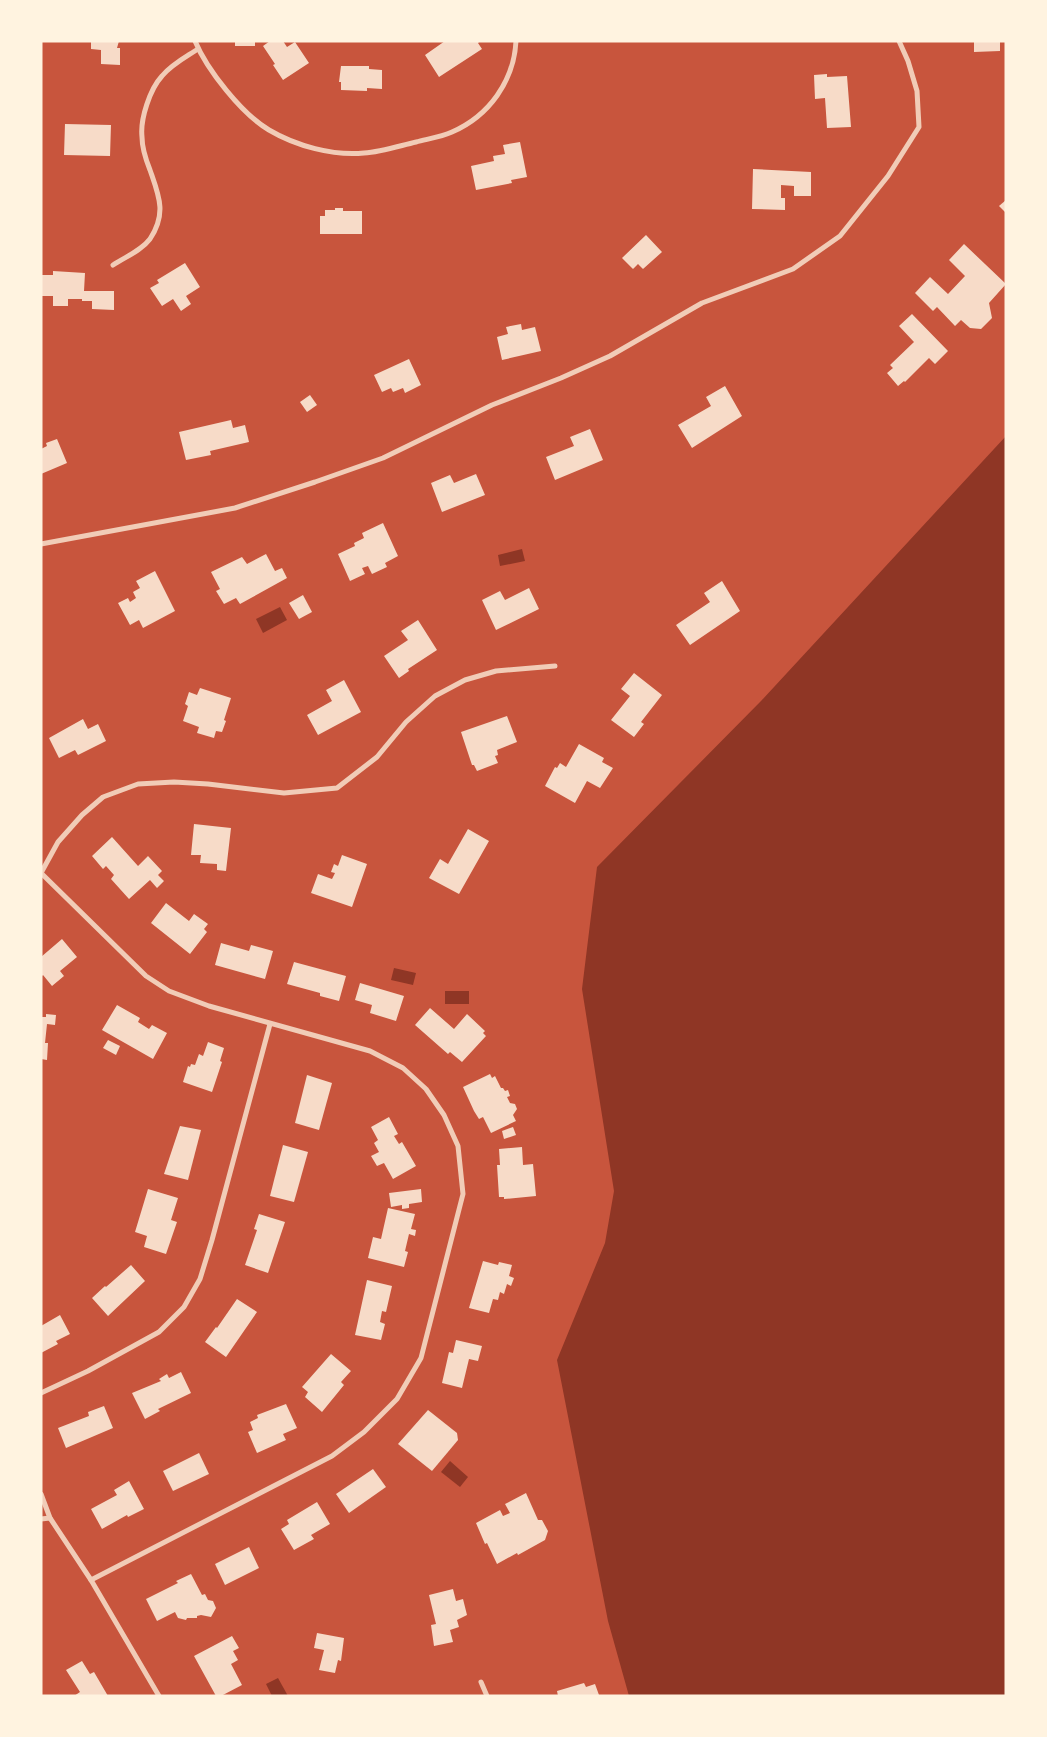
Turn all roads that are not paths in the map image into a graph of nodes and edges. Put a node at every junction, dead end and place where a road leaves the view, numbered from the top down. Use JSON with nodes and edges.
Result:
{"nodes":[{"id":1,"x":195,"y":41,"type":"edge"},
{"id":2,"x":516,"y":41,"type":"edge"},
{"id":3,"x":899,"y":41,"type":"edge"},
{"id":4,"x":198,"y":49,"type":"junction"},
{"id":5,"x":112,"y":265,"type":"dead end"},
{"id":6,"x":41,"y":544,"type":"edge"},
{"id":7,"x":555,"y":666,"type":"dead end"},
{"id":8,"x":41,"y":873,"type":"edge"},
{"id":9,"x":270,"y":1024,"type":"junction"},
{"id":10,"x":41,"y":1393,"type":"edge"},
{"id":11,"x":41,"y":1494,"type":"edge"},
{"id":12,"x":50,"y":1518,"type":"junction"},
{"id":13,"x":41,"y":1519,"type":"edge"},
{"id":14,"x":91,"y":1580,"type":"junction"},
{"id":15,"x":481,"y":1682,"type":"dead end"},
{"id":16,"x":159,"y":1696,"type":"edge"},
{"id":17,"x":487,"y":1696,"type":"edge"}],
"edges":[{"from":1,"to":4,"type":"street"},
{"from":2,"to":4,"type":"street"},
{"from":3,"to":6,"type":"street"},
{"from":4,"to":5,"type":"street"},
{"from":7,"to":8,"type":"street"},
{"from":8,"to":9,"type":"street"},
{"from":9,"to":10,"type":"street"},
{"from":9,"to":14,"type":"street"},
{"from":11,"to":12,"type":"street"},
{"from":12,"to":13,"type":"street"},
{"from":12,"to":14,"type":"street"},
{"from":14,"to":16,"type":"street"},
{"from":15,"to":17,"type":"street"}]}
